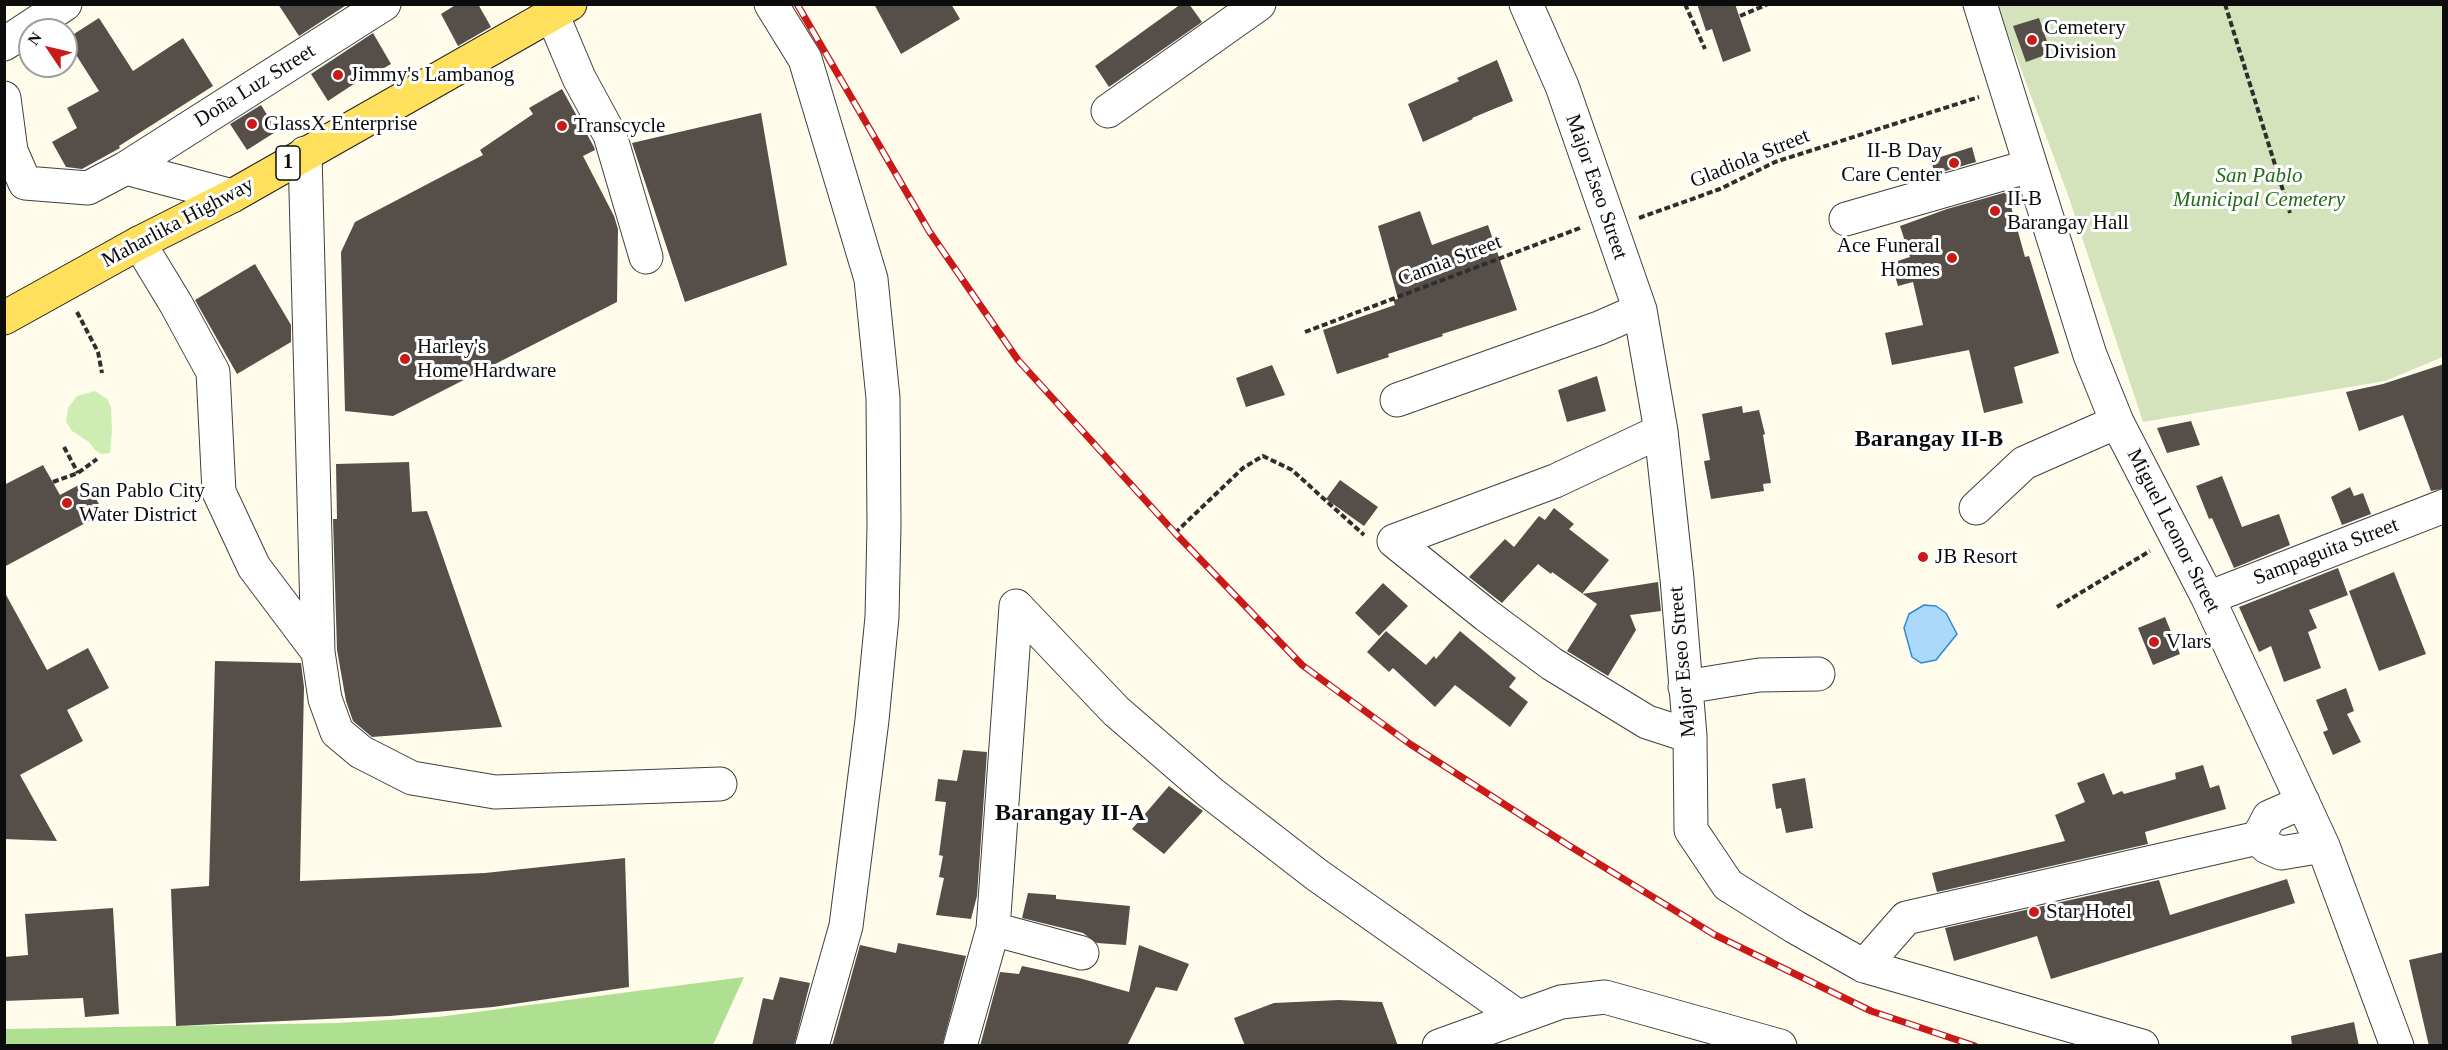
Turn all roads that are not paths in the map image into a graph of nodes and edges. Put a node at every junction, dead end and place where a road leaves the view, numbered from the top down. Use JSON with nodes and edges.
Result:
{"nodes":[{"id":1,"x":65,"y":4,"type":"edge"},
{"id":2,"x":384,"y":4,"type":"edge"},
{"id":3,"x":771,"y":4,"type":"edge"},
{"id":4,"x":1259,"y":4,"type":"edge"},
{"id":5,"x":1526,"y":4,"type":"edge"},
{"id":6,"x":1980,"y":4,"type":"edge"},
{"id":7,"x":561,"y":9,"type":"edge"},
{"id":8,"x":4,"y":44,"type":"edge"},
{"id":9,"x":4,"y":98,"type":"edge"},
{"id":10,"x":1108,"y":111,"type":"dead end"},
{"id":11,"x":305,"y":153,"type":"junction"},
{"id":12,"x":2030,"y":166,"type":"junction"},
{"id":13,"x":126,"y":168,"type":"junction"},
{"id":14,"x":232,"y":195,"type":"junction"},
{"id":15,"x":1846,"y":219,"type":"dead end"},
{"id":16,"x":139,"y":243,"type":"junction"},
{"id":17,"x":646,"y":257,"type":"dead end"},
{"id":18,"x":1640,"y":310,"type":"junction"},
{"id":19,"x":4,"y":318,"type":"edge"},
{"id":20,"x":1397,"y":400,"type":"dead end"},
{"id":21,"x":2117,"y":422,"type":"junction"},
{"id":22,"x":1661,"y":431,"type":"junction"},
{"id":23,"x":2444,"y":506,"type":"edge"},
{"id":24,"x":1976,"y":507,"type":"dead end"},
{"id":25,"x":2208,"y":598,"type":"junction"},
{"id":26,"x":318,"y":652,"type":"junction"},
{"id":27,"x":1818,"y":674,"type":"dead end"},
{"id":28,"x":1685,"y":687,"type":"junction"},
{"id":29,"x":1690,"y":736,"type":"junction"},
{"id":30,"x":720,"y":784,"type":"dead end"},
{"id":31,"x":2303,"y":802,"type":"junction"},
{"id":32,"x":2258,"y":837,"type":"junction"},
{"id":33,"x":2323,"y":846,"type":"junction"},
{"id":34,"x":993,"y":930,"type":"junction"},
{"id":35,"x":1082,"y":952,"type":"dead end"},
{"id":36,"x":1864,"y":966,"type":"junction"},
{"id":37,"x":1517,"y":1016,"type":"junction"},
{"id":38,"x":812,"y":1046,"type":"edge"},
{"id":39,"x":960,"y":1046,"type":"edge"},
{"id":40,"x":1439,"y":1046,"type":"edge"},
{"id":41,"x":1780,"y":1046,"type":"edge"},
{"id":42,"x":2142,"y":1046,"type":"edge"},
{"id":43,"x":2397,"y":1046,"type":"edge"}],
"edges":[{"from":1,"to":8,"type":"street"},
{"from":2,"to":13,"type":"street","name":"Doña Luz Street"},
{"from":3,"to":38,"type":"street"},
{"from":4,"to":10,"type":"street"},
{"from":5,"to":18,"type":"street","name":"Major Eseo Street"},
{"from":6,"to":12,"type":"street","name":"Miguel Leonor Street"},
{"from":7,"to":11,"type":"main road","name":"Maharlika Highway","number":"1"},
{"from":7,"to":17,"type":"street"},
{"from":9,"to":13,"type":"street","name":"Doña Luz Street"},
{"from":11,"to":14,"type":"main road","name":"Maharlika Highway","number":"1"},
{"from":11,"to":26,"type":"street"},
{"from":12,"to":15,"type":"street"},
{"from":12,"to":21,"type":"street","name":"Miguel Leonor Street"},
{"from":13,"to":14,"type":"street"},
{"from":14,"to":16,"type":"main road","name":"Maharlika Highway","number":"1"},
{"from":16,"to":19,"type":"main road","name":"Maharlika Highway","number":"1"},
{"from":16,"to":26,"type":"street"},
{"from":18,"to":20,"type":"street"},
{"from":18,"to":22,"type":"street","name":"Major Eseo Street"},
{"from":21,"to":24,"type":"street"},
{"from":21,"to":25,"type":"street","name":"Miguel Leonor Street"},
{"from":22,"to":28,"type":"street","name":"Major Eseo Street"},
{"from":22,"to":29,"type":"street"},
{"from":23,"to":25,"type":"street","name":"Sampaguita Street"},
{"from":25,"to":31,"type":"street","name":"Miguel Leonor Street"},
{"from":26,"to":30,"type":"street"},
{"from":27,"to":28,"type":"street"},
{"from":28,"to":29,"type":"street","name":"Major Eseo Street"},
{"from":29,"to":36,"type":"street","name":"Major Eseo Street"},
{"from":31,"to":32,"type":"street"},
{"from":31,"to":33,"type":"street","name":"Miguel Leonor Street"},
{"from":32,"to":33,"type":"street"},
{"from":32,"to":36,"type":"street"},
{"from":33,"to":43,"type":"street","name":"Miguel Leonor Street"},
{"from":34,"to":35,"type":"street"},
{"from":34,"to":37,"type":"street"},
{"from":34,"to":39,"type":"street"},
{"from":36,"to":42,"type":"street","name":"Major Eseo Street"},
{"from":37,"to":40,"type":"street"},
{"from":37,"to":41,"type":"street"}]}
